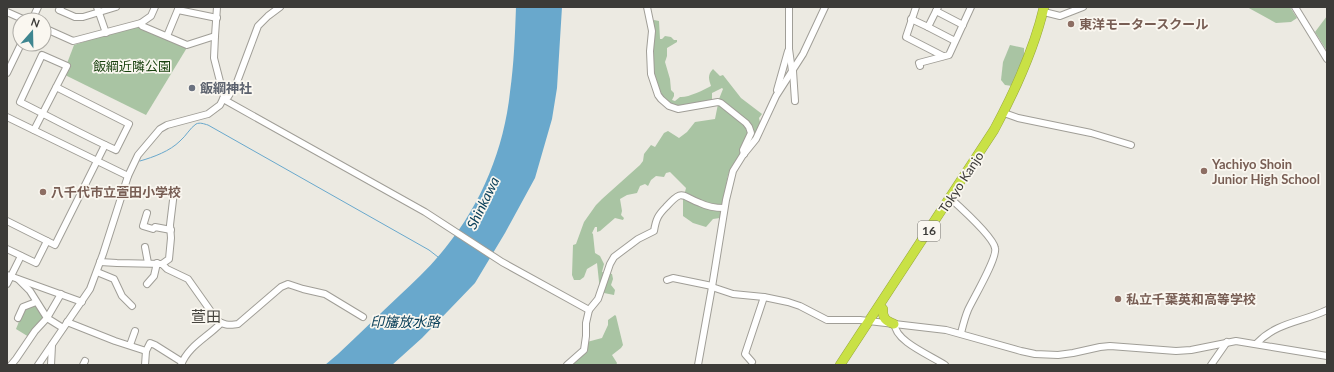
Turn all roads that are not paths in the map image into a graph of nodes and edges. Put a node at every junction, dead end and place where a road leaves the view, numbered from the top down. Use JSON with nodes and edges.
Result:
{"nodes":[{"id":1,"x":61,"y":7,"type":"edge"},
{"id":2,"x":116,"y":7,"type":"edge"},
{"id":3,"x":155,"y":7,"type":"edge"},
{"id":4,"x":217,"y":7,"type":"edge"},
{"id":5,"x":280,"y":7,"type":"edge"},
{"id":6,"x":646,"y":7,"type":"edge"},
{"id":7,"x":789,"y":7,"type":"edge"},
{"id":8,"x":825,"y":7,"type":"edge"},
{"id":9,"x":916,"y":7,"type":"edge"},
{"id":10,"x":1083,"y":7,"type":"edge"},
{"id":11,"x":1295,"y":7,"type":"edge"},
{"id":12,"x":178,"y":8,"type":"edge"},
{"id":13,"x":969,"y":8,"type":"edge"},
{"id":14,"x":98,"y":9,"type":"edge"},
{"id":15,"x":937,"y":9,"type":"edge"},
{"id":16,"x":1047,"y":9,"type":"edge"},
{"id":17,"x":216,"y":18,"type":"junction"},
{"id":18,"x":911,"y":19,"type":"junction"},
{"id":19,"x":141,"y":23,"type":"junction"},
{"id":20,"x":962,"y":25,"type":"junction"},
{"id":21,"x":928,"y":27,"type":"junction"},
{"id":22,"x":52,"y":32,"type":"edge"},
{"id":23,"x":106,"y":33,"type":"junction"},
{"id":24,"x":167,"y":36,"type":"junction"},
{"id":25,"x":215,"y":36,"type":"junction"},
{"id":26,"x":955,"y":41,"type":"junction"},
{"id":27,"x":789,"y":49,"type":"junction"},
{"id":28,"x":17,"y":52,"type":"edge"},
{"id":29,"x":943,"y":56,"type":"junction"},
{"id":30,"x":1327,"y":59,"type":"edge"},
{"id":31,"x":920,"y":66,"type":"dead end"},
{"id":32,"x":793,"y":71,"type":"junction"},
{"id":33,"x":7,"y":73,"type":"edge"},
{"id":34,"x":56,"y":87,"type":"junction"},
{"id":35,"x":776,"y":96,"type":"junction"},
{"id":36,"x":224,"y":98,"type":"junction"},
{"id":37,"x":795,"y":101,"type":"dead end"},
{"id":38,"x":43,"y":114,"type":"junction"},
{"id":39,"x":1006,"y":114,"type":"junction"},
{"id":40,"x":7,"y":117,"type":"edge"},
{"id":41,"x":34,"y":130,"type":"junction"},
{"id":42,"x":105,"y":145,"type":"junction"},
{"id":43,"x":1131,"y":145,"type":"dead end"},
{"id":44,"x":744,"y":154,"type":"junction"},
{"id":45,"x":97,"y":162,"type":"junction"},
{"id":46,"x":128,"y":176,"type":"junction"},
{"id":47,"x":174,"y":192,"type":"dead end"},
{"id":48,"x":952,"y":200,"type":"junction"},
{"id":49,"x":724,"y":208,"type":"junction"},
{"id":50,"x":147,"y":213,"type":"dead end"},
{"id":51,"x":7,"y":220,"type":"edge"},
{"id":52,"x":171,"y":230,"type":"junction"},
{"id":53,"x":47,"y":241,"type":"junction"},
{"id":54,"x":145,"y":247,"type":"dead end"},
{"id":55,"x":7,"y":249,"type":"edge"},
{"id":56,"x":21,"y":256,"type":"junction"},
{"id":57,"x":100,"y":262,"type":"junction"},
{"id":58,"x":148,"y":263,"type":"junction"},
{"id":59,"x":160,"y":264,"type":"junction"},
{"id":60,"x":97,"y":272,"type":"junction"},
{"id":61,"x":9,"y":276,"type":"edge"},
{"id":62,"x":19,"y":280,"type":"junction"},
{"id":63,"x":667,"y":280,"type":"dead end"},
{"id":64,"x":7,"y":284,"type":"edge"},
{"id":65,"x":147,"y":284,"type":"dead end"},
{"id":66,"x":712,"y":286,"type":"junction"},
{"id":67,"x":61,"y":294,"type":"junction"},
{"id":68,"x":764,"y":297,"type":"junction"},
{"id":69,"x":36,"y":302,"type":"junction"},
{"id":70,"x":82,"y":302,"type":"junction"},
{"id":71,"x":132,"y":306,"type":"dead end"},
{"id":72,"x":883,"y":309,"type":"junction"},
{"id":73,"x":589,"y":310,"type":"junction"},
{"id":74,"x":1327,"y":310,"type":"edge"},
{"id":75,"x":363,"y":317,"type":"dead end"},
{"id":76,"x":18,"y":318,"type":"dead end"},
{"id":77,"x":47,"y":318,"type":"junction"},
{"id":78,"x":67,"y":322,"type":"junction"},
{"id":79,"x":872,"y":322,"type":"junction"},
{"id":80,"x":221,"y":323,"type":"junction"},
{"id":81,"x":895,"y":324,"type":"junction"},
{"id":82,"x":63,"y":328,"type":"junction"},
{"id":83,"x":135,"y":331,"type":"dead end"},
{"id":84,"x":961,"y":334,"type":"junction"},
{"id":85,"x":1227,"y":342,"type":"junction"},
{"id":86,"x":52,"y":343,"type":"junction"},
{"id":87,"x":1257,"y":343,"type":"junction"},
{"id":88,"x":130,"y":346,"type":"junction"},
{"id":89,"x":146,"y":351,"type":"junction"},
{"id":90,"x":700,"y":352,"type":"junction"},
{"id":91,"x":1327,"y":356,"type":"edge"},
{"id":92,"x":752,"y":362,"type":"dead end"},
{"id":93,"x":846,"y":363,"type":"edge"},
{"id":94,"x":11,"y":364,"type":"edge"},
{"id":95,"x":181,"y":364,"type":"edge"},
{"id":96,"x":38,"y":365,"type":"edge"},
{"id":97,"x":51,"y":365,"type":"edge"},
{"id":98,"x":145,"y":365,"type":"edge"},
{"id":99,"x":567,"y":365,"type":"edge"},
{"id":100,"x":692,"y":365,"type":"edge"},
{"id":101,"x":698,"y":365,"type":"edge"},
{"id":102,"x":945,"y":365,"type":"edge"},
{"id":103,"x":1211,"y":365,"type":"edge"}],
"edges":[{"from":1,"to":14,"type":"street"},
{"from":2,"to":14,"type":"street"},
{"from":3,"to":19,"type":"street"},
{"from":4,"to":17,"type":"street"},
{"from":5,"to":36,"type":"street"},
{"from":6,"to":44,"type":"street"},
{"from":7,"to":27,"type":"street"},
{"from":8,"to":32,"type":"street"},
{"from":9,"to":18,"type":"street"},
{"from":10,"to":16,"type":"street"},
{"from":11,"to":30,"type":"street"},
{"from":12,"to":17,"type":"street"},
{"from":12,"to":24,"type":"street"},
{"from":13,"to":20,"type":"street"},
{"from":14,"to":23,"type":"street"},
{"from":15,"to":20,"type":"street"},
{"from":15,"to":21,"type":"street"},
{"from":16,"to":39,"type":"highway","name":"Tokyo Kanjo","number":"16"},
{"from":17,"to":25,"type":"street"},
{"from":18,"to":21,"type":"street"},
{"from":18,"to":29,"type":"street"},
{"from":19,"to":23,"type":"street"},
{"from":19,"to":24,"type":"street"},
{"from":20,"to":26,"type":"street"},
{"from":21,"to":26,"type":"street"},
{"from":22,"to":23,"type":"street"},
{"from":24,"to":25,"type":"street"},
{"from":25,"to":36,"type":"street"},
{"from":26,"to":29,"type":"street"},
{"from":27,"to":32,"type":"street"},
{"from":27,"to":35,"type":"street"},
{"from":28,"to":33,"type":"street"},
{"from":29,"to":31,"type":"street"},
{"from":32,"to":35,"type":"street"},
{"from":32,"to":37,"type":"street"},
{"from":34,"to":38,"type":"street"},
{"from":34,"to":38,"type":"street"},
{"from":34,"to":42,"type":"street"},
{"from":35,"to":44,"type":"street"},
{"from":36,"to":46,"type":"street"},
{"from":36,"to":73,"type":"street"},
{"from":38,"to":41,"type":"street"},
{"from":38,"to":42,"type":"street"},
{"from":39,"to":43,"type":"street"},
{"from":39,"to":48,"type":"highway","name":"Tokyo Kanjo","number":"16"},
{"from":40,"to":41,"type":"street"},
{"from":41,"to":45,"type":"street"},
{"from":42,"to":45,"type":"street"},
{"from":44,"to":49,"type":"street"},
{"from":45,"to":46,"type":"street"},
{"from":45,"to":53,"type":"street"},
{"from":46,"to":57,"type":"street"},
{"from":47,"to":52,"type":"street"},
{"from":48,"to":72,"type":"highway","name":"Tokyo Kanjo","number":"16"},
{"from":48,"to":79,"type":"highway","name":"Tokyo Kanjo","number":"16"},
{"from":48,"to":84,"type":"street"},
{"from":49,"to":66,"type":"street"},
{"from":49,"to":73,"type":"street"},
{"from":50,"to":52,"type":"street"},
{"from":51,"to":53,"type":"street"},
{"from":52,"to":59,"type":"street"},
{"from":53,"to":56,"type":"street"},
{"from":54,"to":58,"type":"street"},
{"from":55,"to":56,"type":"street"},
{"from":56,"to":61,"type":"street"},
{"from":57,"to":58,"type":"street"},
{"from":57,"to":60,"type":"street"},
{"from":58,"to":59,"type":"street"},
{"from":59,"to":65,"type":"street"},
{"from":59,"to":80,"type":"street"},
{"from":60,"to":70,"type":"street"},
{"from":60,"to":71,"type":"street"},
{"from":61,"to":62,"type":"street"},
{"from":61,"to":64,"type":"street"},
{"from":62,"to":67,"type":"street"},
{"from":62,"to":69,"type":"street"},
{"from":63,"to":66,"type":"street"},
{"from":66,"to":68,"type":"street"},
{"from":66,"to":90,"type":"street"},
{"from":67,"to":70,"type":"street"},
{"from":67,"to":77,"type":"street"},
{"from":68,"to":79,"type":"street"},
{"from":68,"to":92,"type":"street"},
{"from":69,"to":76,"type":"street"},
{"from":69,"to":77,"type":"street"},
{"from":70,"to":78,"type":"street"},
{"from":72,"to":79,"type":"highway","name":"Tokyo Kanjo","number":"16"},
{"from":72,"to":81,"type":"highway"},
{"from":73,"to":99,"type":"street"},
{"from":74,"to":87,"type":"street"},
{"from":75,"to":80,"type":"street"},
{"from":77,"to":82,"type":"street"},
{"from":77,"to":94,"type":"street"},
{"from":78,"to":82,"type":"street"},
{"from":78,"to":88,"type":"street"},
{"from":79,"to":81,"type":"street"},
{"from":79,"to":93,"type":"highway","name":"Tokyo Kanjo","number":"16"},
{"from":80,"to":95,"type":"street"},
{"from":81,"to":84,"type":"street"},
{"from":81,"to":102,"type":"street"},
{"from":82,"to":86,"type":"street"},
{"from":83,"to":88,"type":"street"},
{"from":84,"to":85,"type":"street"},
{"from":85,"to":87,"type":"street"},
{"from":85,"to":103,"type":"street"},
{"from":86,"to":96,"type":"street"},
{"from":86,"to":97,"type":"street"},
{"from":87,"to":91,"type":"street"},
{"from":88,"to":89,"type":"street"},
{"from":89,"to":95,"type":"street"},
{"from":89,"to":98,"type":"street"},
{"from":90,"to":100,"type":"street"},
{"from":90,"to":101,"type":"street"}]}
